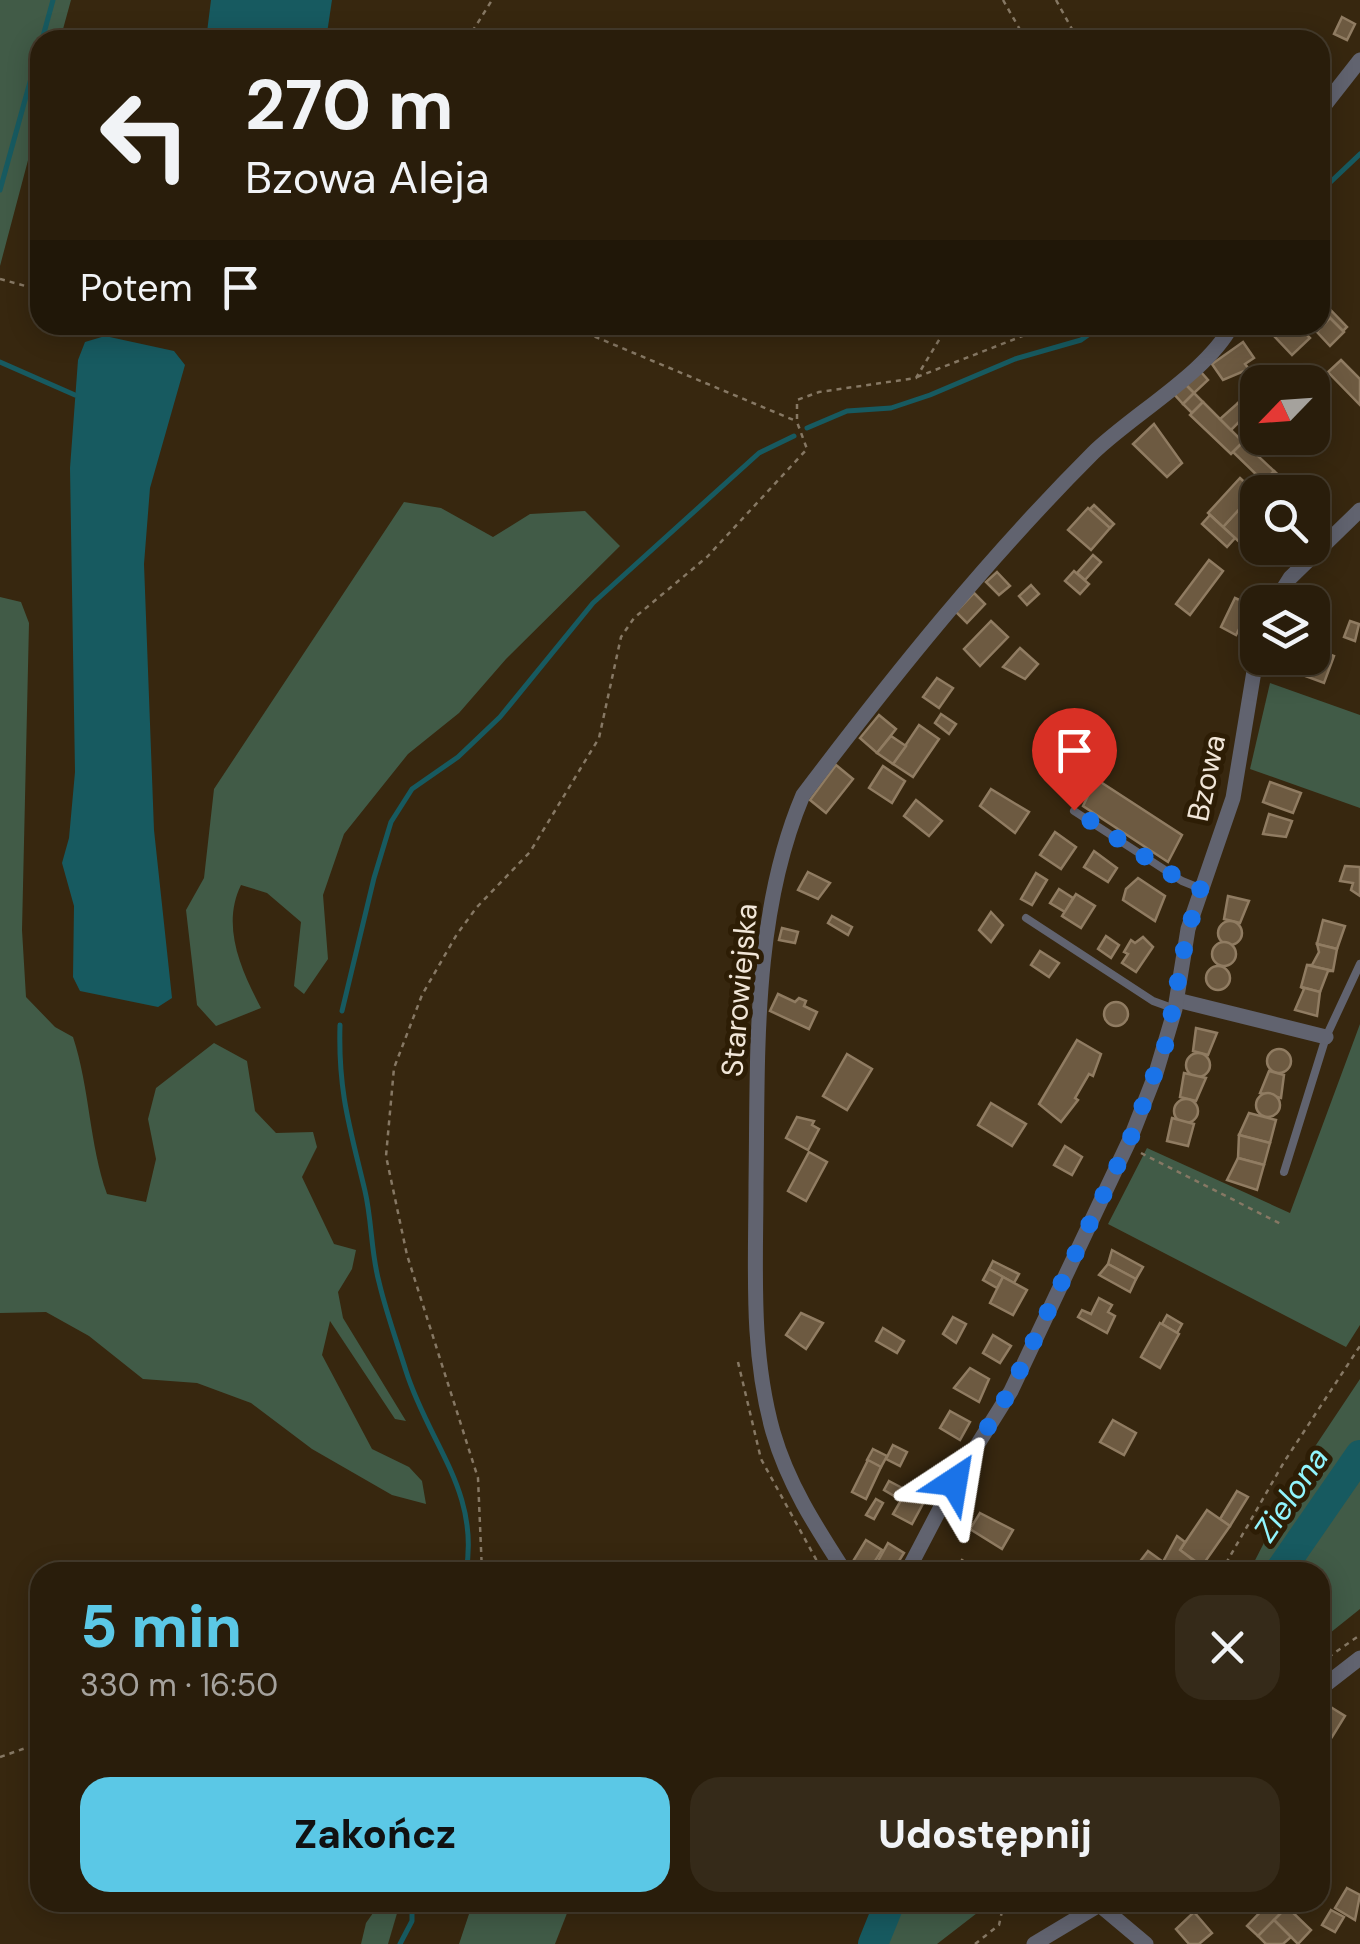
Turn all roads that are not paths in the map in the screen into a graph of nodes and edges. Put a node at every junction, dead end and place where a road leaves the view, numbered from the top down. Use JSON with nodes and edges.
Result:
{"nodes":[{"id":1,"x":1360,"y":60,"type":"edge"},
{"id":2,"x":1330,"y":98,"type":"edge"},
{"id":3,"x":1225,"y":335,"type":"edge"},
{"id":4,"x":1360,"y":510,"type":"edge"},
{"id":5,"x":1285,"y":585,"type":"edge"},
{"id":6,"x":1253,"y":675,"type":"edge"},
{"id":7,"x":1074,"y":810,"type":"dead end"},
{"id":8,"x":1202,"y":890,"type":"junction"},
{"id":9,"x":1026,"y":918,"type":"dead end"},
{"id":10,"x":1360,"y":964,"type":"edge"},
{"id":11,"x":1176,"y":1004,"type":"junction"},
{"id":12,"x":1326,"y":1037,"type":"junction"},
{"id":13,"x":1284,"y":1172,"type":"dead end"},
{"id":14,"x":838,"y":1562,"type":"edge"},
{"id":15,"x":911,"y":1562,"type":"edge"},
{"id":16,"x":1360,"y":1658,"type":"edge"},
{"id":17,"x":1330,"y":1681,"type":"edge"},
{"id":18,"x":1086,"y":1912,"type":"edge"},
{"id":19,"x":1110,"y":1912,"type":"edge"},
{"id":20,"x":1034,"y":1944,"type":"edge"},
{"id":21,"x":1146,"y":1944,"type":"edge"}],
"edges":[{"from":1,"to":2,"type":"street"},
{"from":3,"to":14,"type":"street","name":"Starowiejska"},
{"from":4,"to":5,"type":"street"},
{"from":6,"to":8,"type":"street","name":"Bzowa"},
{"from":7,"to":8,"type":"lane"},
{"from":8,"to":11,"type":"street","name":"Bzowa"},
{"from":9,"to":11,"type":"lane"},
{"from":10,"to":12,"type":"lane"},
{"from":11,"to":12,"type":"street"},
{"from":11,"to":15,"type":"street","name":"Bzowa"},
{"from":12,"to":13,"type":"lane"},
{"from":16,"to":17,"type":"street"},
{"from":18,"to":20,"type":"street"},
{"from":19,"to":21,"type":"street"}]}
